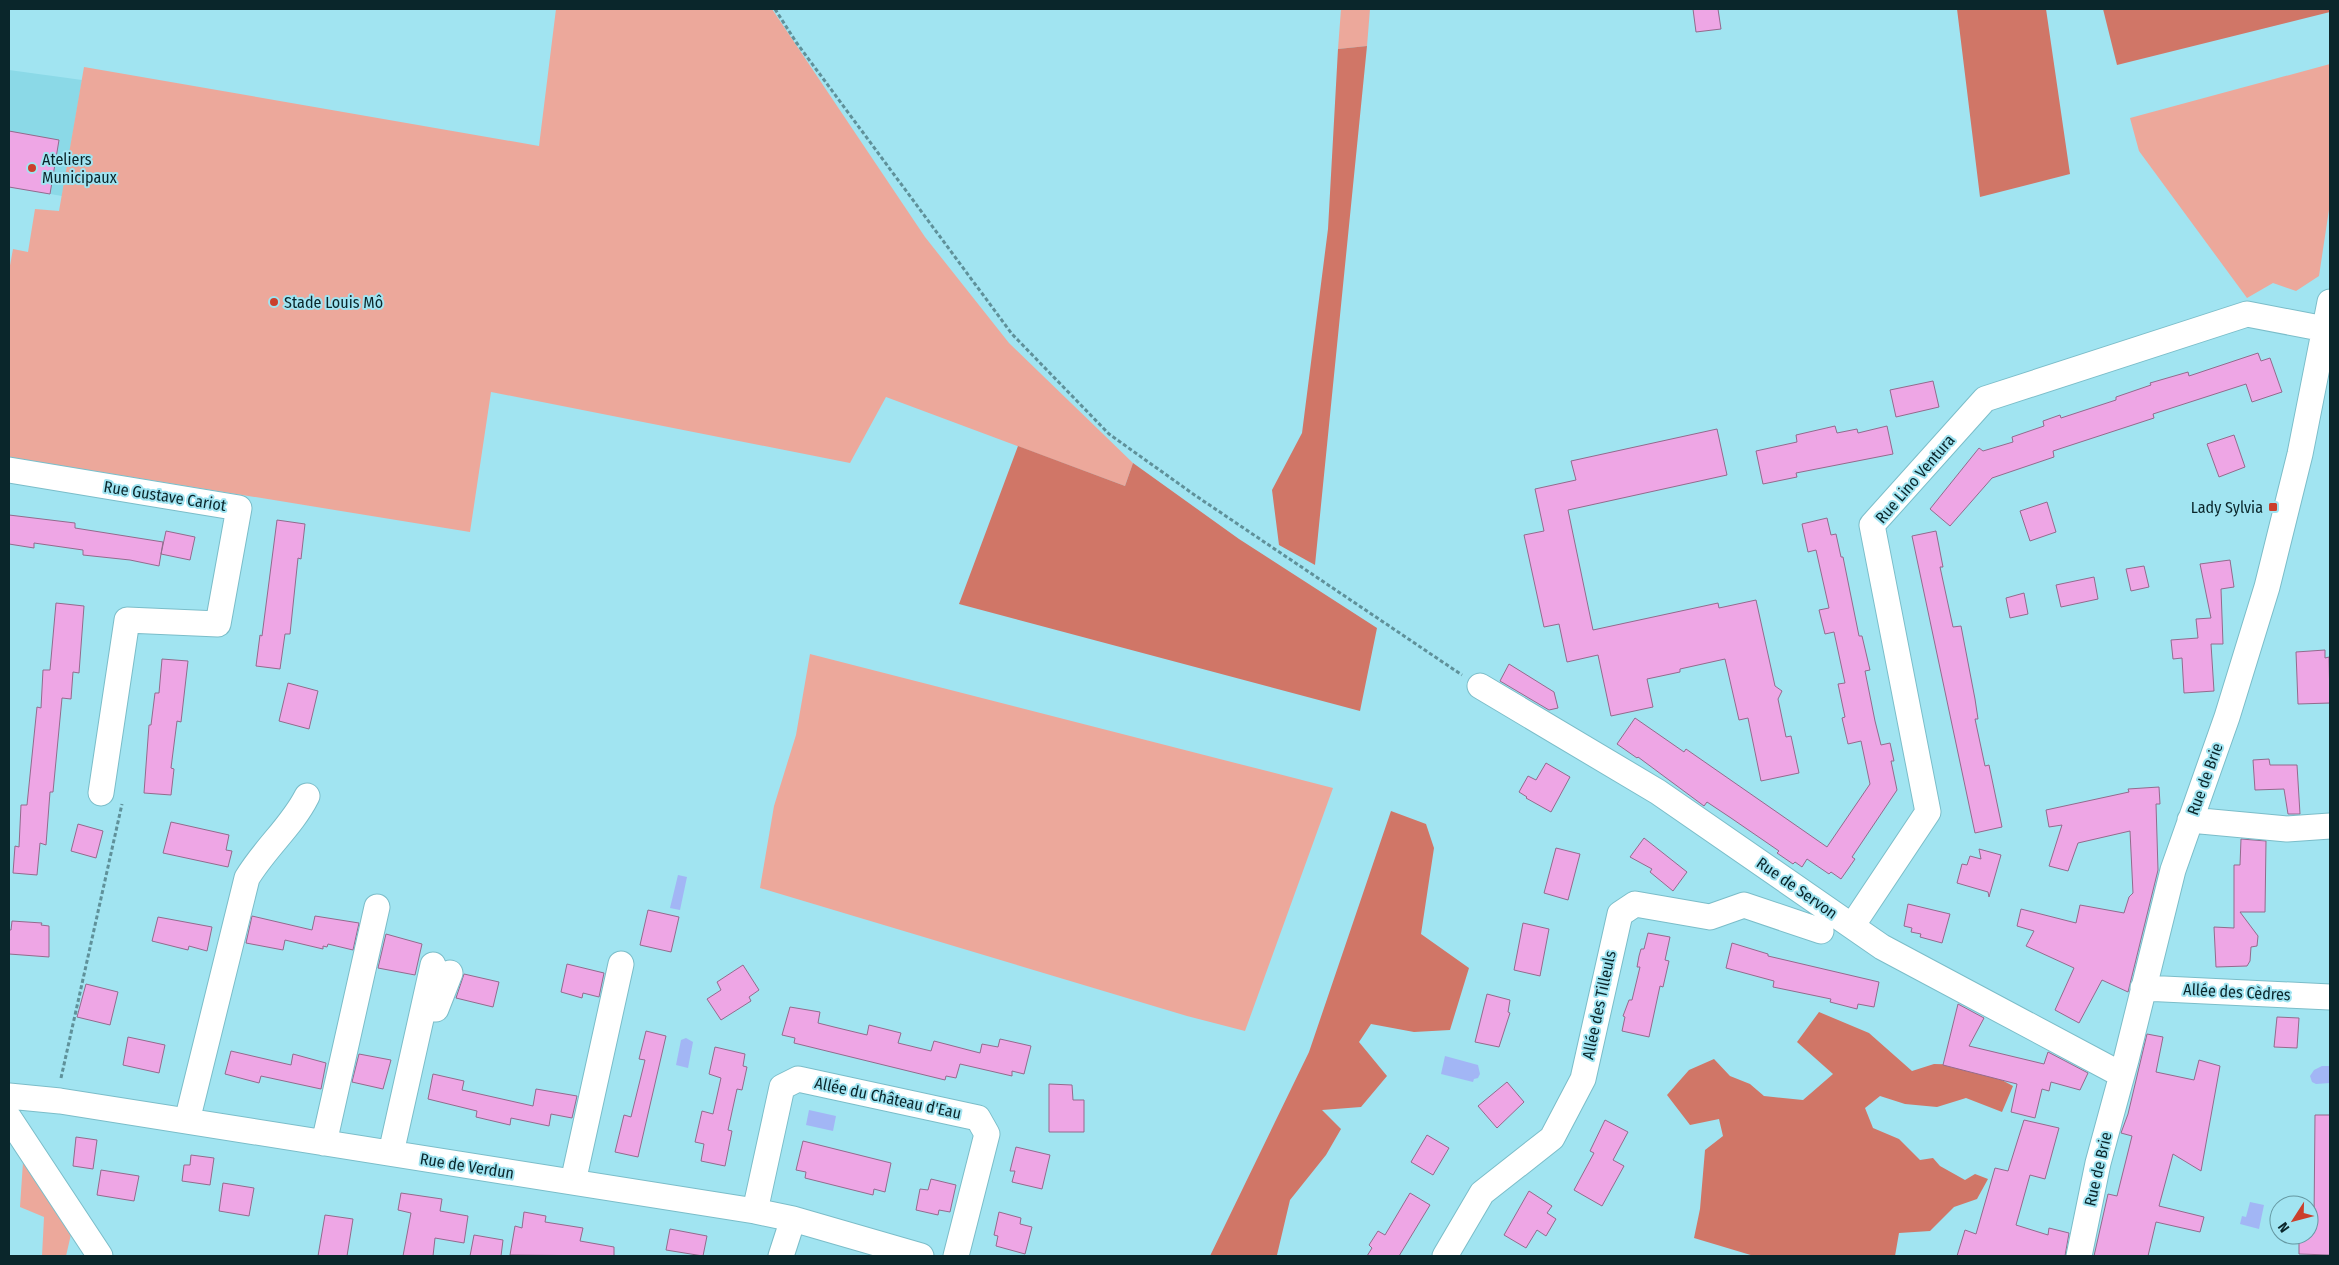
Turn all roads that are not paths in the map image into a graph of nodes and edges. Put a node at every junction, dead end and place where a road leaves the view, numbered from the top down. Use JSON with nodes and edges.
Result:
{"nodes":[{"id":1,"x":2330,"y":302,"type":"edge"},
{"id":2,"x":2325,"y":329,"type":"junction"},
{"id":3,"x":9,"y":470,"type":"edge"},
{"id":4,"x":1480,"y":686,"type":"road end"},
{"id":5,"x":101,"y":793,"type":"road end"},
{"id":6,"x":308,"y":796,"type":"dead end"},
{"id":7,"x":2190,"y":820,"type":"junction"},
{"id":8,"x":2330,"y":826,"type":"edge"},
{"id":9,"x":229,"y":897,"type":"dead end"},
{"id":10,"x":377,"y":907,"type":"dead end"},
{"id":11,"x":1852,"y":926,"type":"junction"},
{"id":12,"x":1822,"y":931,"type":"dead end"},
{"id":13,"x":621,"y":964,"type":"dead end"},
{"id":14,"x":442,"y":969,"type":"dead end"},
{"id":15,"x":2143,"y":988,"type":"junction"},
{"id":16,"x":2330,"y":997,"type":"edge"},
{"id":17,"x":626,"y":1002,"type":"dead end"},
{"id":18,"x":2122,"y":1075,"type":"junction"},
{"id":19,"x":9,"y":1096,"type":"edge"},
{"id":20,"x":9,"y":1118,"type":"edge"},
{"id":21,"x":181,"y":1120,"type":"junction"},
{"id":22,"x":324,"y":1143,"type":"junction"},
{"id":23,"x":398,"y":1155,"type":"junction"},
{"id":24,"x":579,"y":1183,"type":"junction"},
{"id":25,"x":755,"y":1211,"type":"junction"},
{"id":26,"x":793,"y":1219,"type":"junction"},
{"id":27,"x":100,"y":1256,"type":"edge"},
{"id":28,"x":781,"y":1256,"type":"edge"},
{"id":29,"x":921,"y":1256,"type":"edge"},
{"id":30,"x":956,"y":1256,"type":"edge"},
{"id":31,"x":1446,"y":1256,"type":"edge"},
{"id":32,"x":2079,"y":1256,"type":"edge"}],
"edges":[{"from":1,"to":2,"type":"street","name":"Rue de Brie"},
{"from":2,"to":7,"type":"street","name":"Rue de Brie"},
{"from":2,"to":11,"type":"street","name":"Rue Lino Ventura"},
{"from":3,"to":5,"type":"street","name":"Rue Gustave Cariot"},
{"from":4,"to":11,"type":"street","name":"Rue de Servon"},
{"from":6,"to":21,"type":"street"},
{"from":7,"to":8,"type":"street"},
{"from":7,"to":15,"type":"street","name":"Rue de Brie"},
{"from":9,"to":21,"type":"street"},
{"from":10,"to":22,"type":"street"},
{"from":11,"to":18,"type":"street","name":"Rue de Servon"},
{"from":12,"to":31,"type":"street","name":"Allée des Tilleuls"},
{"from":13,"to":24,"type":"street"},
{"from":14,"to":23,"type":"street"},
{"from":15,"to":16,"type":"street","name":"Allée des Cèdres"},
{"from":15,"to":18,"type":"street","name":"Rue de Brie"},
{"from":17,"to":24,"type":"street"},
{"from":18,"to":32,"type":"street","name":"Rue de Brie"},
{"from":19,"to":21,"type":"street","name":"Rue de Verdun"},
{"from":20,"to":27,"type":"street"},
{"from":21,"to":22,"type":"street","name":"Rue de Verdun"},
{"from":22,"to":23,"type":"street","name":"Rue de Verdun"},
{"from":23,"to":24,"type":"street","name":"Rue de Verdun"},
{"from":24,"to":25,"type":"street","name":"Rue de Verdun"},
{"from":25,"to":26,"type":"street","name":"Rue de Verdun"},
{"from":25,"to":30,"type":"street","name":"Allée du Château d'Eau"},
{"from":26,"to":28,"type":"street"},
{"from":26,"to":29,"type":"street","name":"Rue de Verdun"}]}
